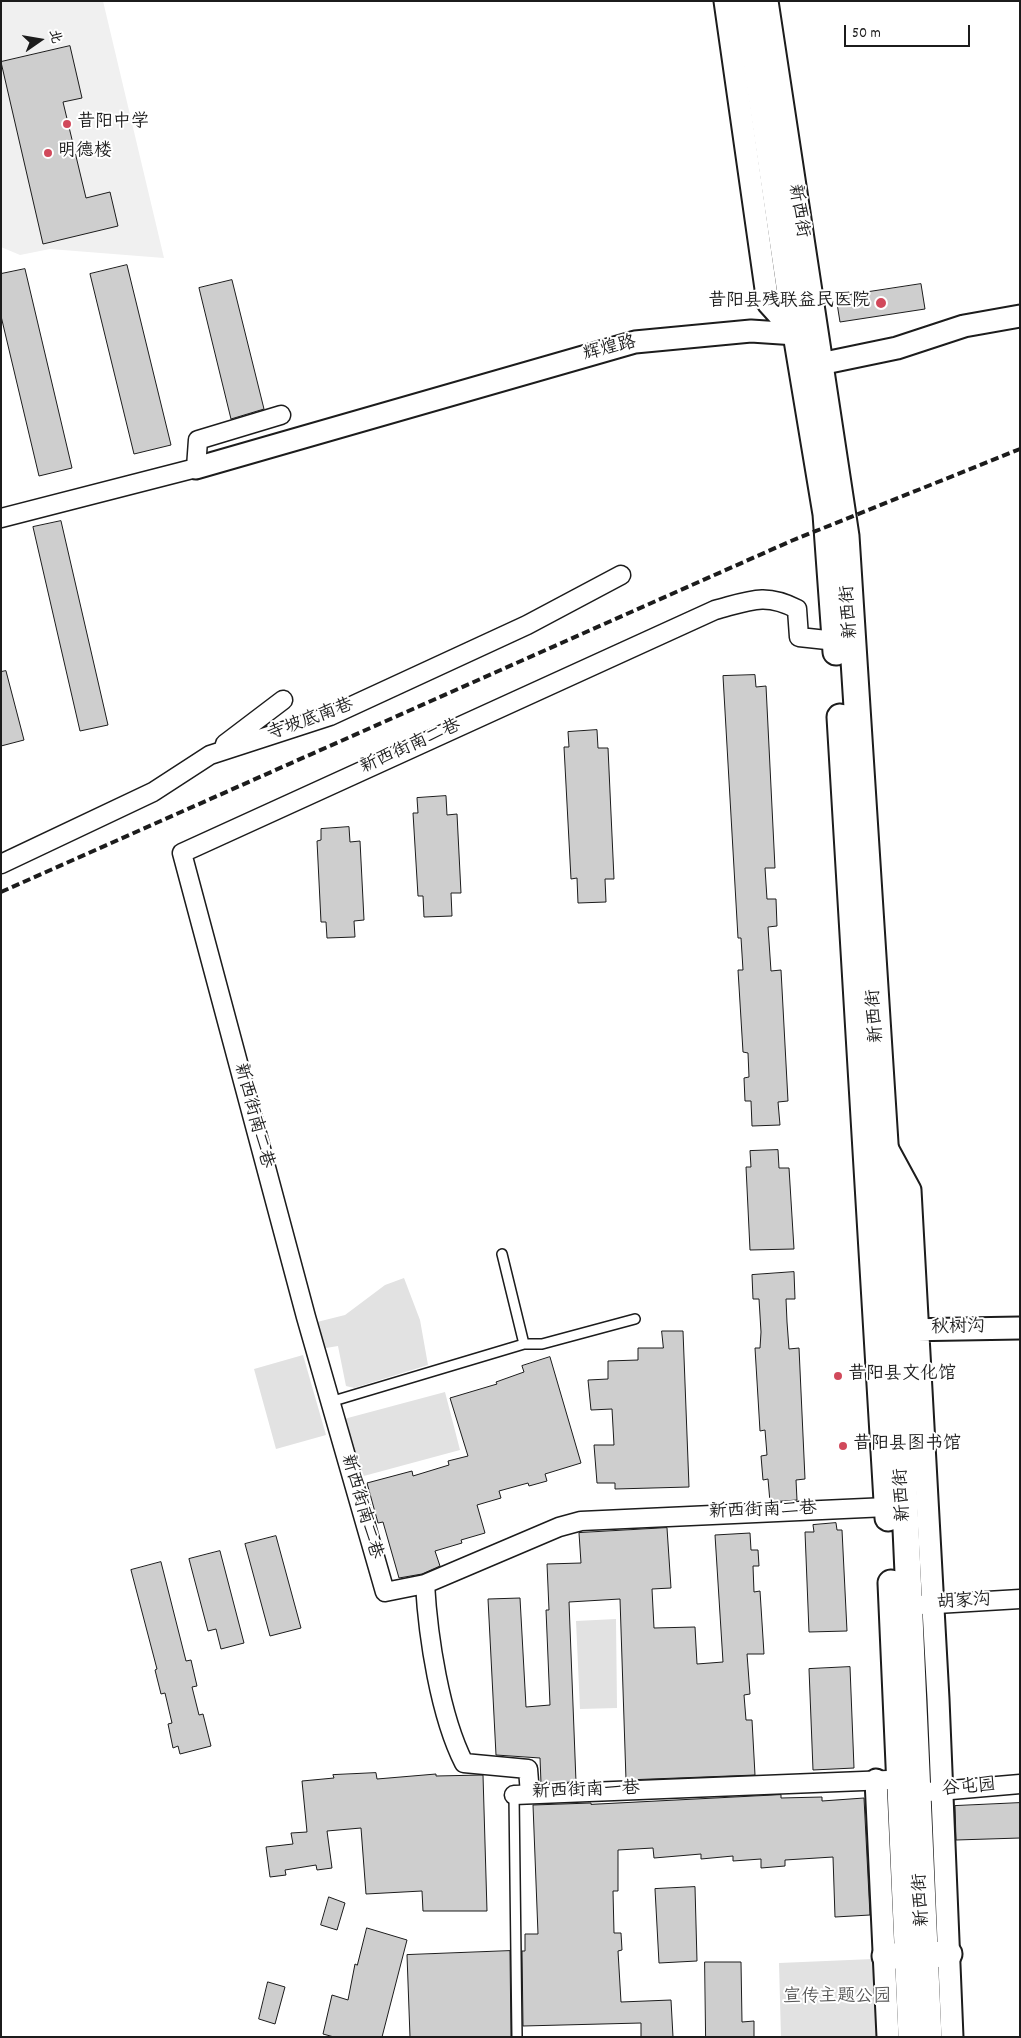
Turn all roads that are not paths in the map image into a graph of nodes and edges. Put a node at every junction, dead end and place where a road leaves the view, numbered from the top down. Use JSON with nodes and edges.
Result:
{"nodes":[{"id":1,"x":725,"y":1,"type":"edge"},
{"id":2,"x":747,"y":1,"type":"edge"},
{"id":3,"x":765,"y":1,"type":"edge"},
{"id":4,"x":1020,"y":316,"type":"edge"},
{"id":5,"x":796,"y":334,"type":"junction"},
{"id":6,"x":820,"y":364,"type":"junction"},
{"id":7,"x":281,"y":415,"type":"dead end"},
{"id":8,"x":196,"y":468,"type":"junction"},
{"id":9,"x":1,"y":518,"type":"edge"},
{"id":10,"x":621,"y":575,"type":"dead end"},
{"id":11,"x":836,"y":641,"type":"junction"},
{"id":12,"x":283,"y":700,"type":"dead end"},
{"id":13,"x":210,"y":754,"type":"junction"},
{"id":14,"x":1,"y":864,"type":"edge"},
{"id":15,"x":502,"y":1254,"type":"dead end"},
{"id":16,"x":635,"y":1319,"type":"dead end"},
{"id":17,"x":1020,"y":1328,"type":"edge"},
{"id":18,"x":906,"y":1330,"type":"junction"},
{"id":19,"x":524,"y":1344,"type":"junction"},
{"id":20,"x":330,"y":1402,"type":"junction"},
{"id":21,"x":887,"y":1507,"type":"junction"},
{"id":22,"x":425,"y":1584,"type":"junction"},
{"id":23,"x":1020,"y":1600,"type":"edge"},
{"id":24,"x":921,"y":1605,"type":"junction"},
{"id":25,"x":1020,"y":1784,"type":"edge"},
{"id":26,"x":908,"y":1786,"type":"junction"},
{"id":27,"x":522,"y":1795,"type":"junction"},
{"id":28,"x":916,"y":1955,"type":"junction"},
{"id":29,"x":517,"y":2037,"type":"edge"},
{"id":30,"x":888,"y":2037,"type":"edge"},
{"id":31,"x":910,"y":2037,"type":"edge"},
{"id":32,"x":929,"y":2037,"type":"edge"},
{"id":33,"x":952,"y":2037,"type":"edge"}],
"edges":[{"from":1,"to":5,"type":"street"},
{"from":2,"to":5,"type":"main road","name":"新西街"},
{"from":3,"to":6,"type":"main road","name":"新西街"},
{"from":4,"to":6,"type":"street"},
{"from":5,"to":6,"type":"street"},
{"from":5,"to":8,"type":"street","name":"辉煌路"},
{"from":5,"to":11,"type":"main road","name":"新西街"},
{"from":6,"to":18,"type":"main road","name":"新西街"},
{"from":7,"to":8,"type":"street"},
{"from":8,"to":9,"type":"street"},
{"from":10,"to":13,"type":"street","name":"寺坡底南巷"},
{"from":11,"to":20,"type":"street","name":"新西街南二巷"},
{"from":11,"to":21,"type":"main road","name":"新西街"},
{"from":12,"to":13,"type":"street"},
{"from":13,"to":14,"type":"street","name":"寺坡底南巷"},
{"from":15,"to":19,"type":"lane"},
{"from":16,"to":19,"type":"lane"},
{"from":17,"to":18,"type":"street","name":"秋树沟"},
{"from":18,"to":24,"type":"main road","name":"新西街"},
{"from":19,"to":20,"type":"lane"},
{"from":20,"to":22,"type":"street","name":"新西街南二巷"},
{"from":21,"to":22,"type":"street","name":"新西街南二巷"},
{"from":21,"to":26,"type":"main road","name":"新西街"},
{"from":22,"to":27,"type":"street"},
{"from":23,"to":24,"type":"street","name":"胡家沟"},
{"from":24,"to":26,"type":"main road","name":"新西街"},
{"from":25,"to":26,"type":"street","name":"谷屯园"},
{"from":26,"to":27,"type":"street","name":"新西街南一巷"},
{"from":26,"to":28,"type":"main road","name":"新西街"},
{"from":26,"to":28,"type":"street"},
{"from":27,"to":29,"type":"lane","name":"新西街南一巷"},
{"from":28,"to":30,"type":"street"},
{"from":28,"to":31,"type":"main road","name":"新西街"},
{"from":28,"to":32,"type":"main road","name":"新西街"},
{"from":28,"to":33,"type":"street"}]}
